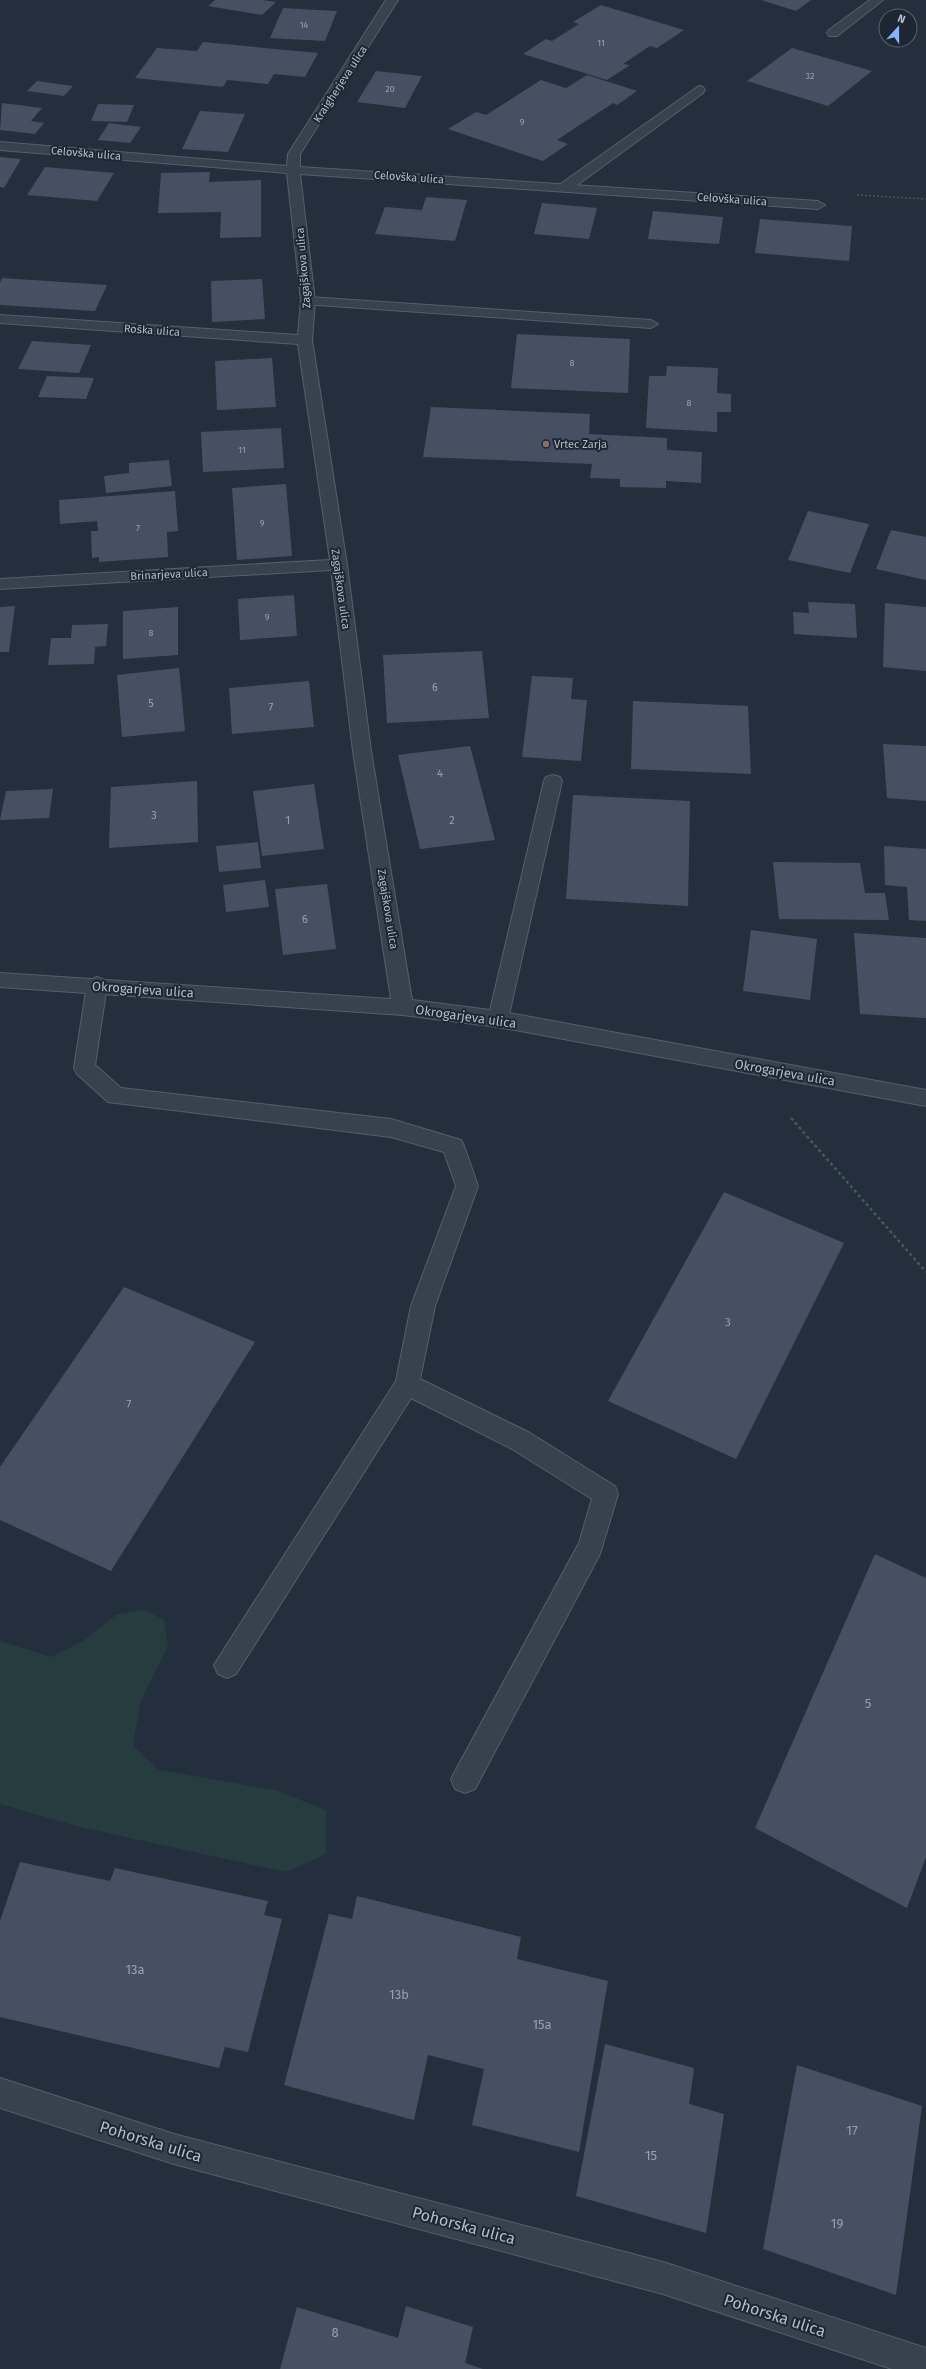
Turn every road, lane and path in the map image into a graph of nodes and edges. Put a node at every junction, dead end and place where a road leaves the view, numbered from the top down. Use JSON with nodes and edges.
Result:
{"nodes":[{"id":1,"x":392,"y":0,"type":"edge"},
{"id":2,"x":878,"y":0,"type":"edge"},
{"id":3,"x":833,"y":33,"type":"dead end"},
{"id":4,"x":699,"y":90,"type":"dead end"},
{"id":5,"x":0,"y":146,"type":"edge"},
{"id":6,"x":293,"y":170,"type":"junction"},
{"id":7,"x":564,"y":188,"type":"junction"},
{"id":8,"x":926,"y":199,"type":"edge"},
{"id":9,"x":818,"y":205,"type":"joint"},
{"id":10,"x":308,"y":301,"type":"junction"},
{"id":11,"x":0,"y":319,"type":"edge"},
{"id":12,"x":651,"y":324,"type":"dead end"},
{"id":13,"x":305,"y":340,"type":"junction"},
{"id":14,"x":339,"y":565,"type":"junction"},
{"id":15,"x":0,"y":584,"type":"edge"},
{"id":16,"x":553,"y":782,"type":"dead end"},
{"id":17,"x":0,"y":980,"type":"edge"},
{"id":18,"x":97,"y":985,"type":"junction"},
{"id":19,"x":403,"y":1007,"type":"junction"},
{"id":20,"x":498,"y":1019,"type":"junction"},
{"id":21,"x":926,"y":1098,"type":"edge"},
{"id":22,"x":790,"y":1118,"type":"dead end"},
{"id":23,"x":926,"y":1272,"type":"edge"},
{"id":24,"x":407,"y":1384,"type":"junction"},
{"id":25,"x":227,"y":1665,"type":"dead end"},
{"id":26,"x":465,"y":1779,"type":"dead end"},
{"id":27,"x":0,"y":2093,"type":"edge"},
{"id":28,"x":926,"y":2364,"type":"edge"}],
"edges":[{"from":1,"to":6,"type":"street","name":"Kraigherjeva ulica"},
{"from":2,"to":3,"type":"street"},
{"from":4,"to":7,"type":"street"},
{"from":5,"to":6,"type":"street","name":"Celovška ulica"},
{"from":6,"to":7,"type":"street","name":"Celovška ulica"},
{"from":6,"to":10,"type":"street","name":"Zagajškova ulica"},
{"from":7,"to":9,"type":"street","name":"Celovška ulica"},
{"from":8,"to":9,"type":"path"},
{"from":10,"to":12,"type":"street"},
{"from":10,"to":13,"type":"street","name":"Zagajškova ulica"},
{"from":11,"to":13,"type":"street","name":"Roška ulica"},
{"from":13,"to":14,"type":"street","name":"Zagajškova ulica"},
{"from":14,"to":15,"type":"street","name":"Brinarjeva ulica"},
{"from":14,"to":19,"type":"street","name":"Zagajškova ulica"},
{"from":16,"to":20,"type":"street"},
{"from":17,"to":18,"type":"street","name":"Okrogarjeva ulica"},
{"from":18,"to":19,"type":"street","name":"Okrogarjeva ulica"},
{"from":18,"to":24,"type":"street"},
{"from":19,"to":20,"type":"street","name":"Okrogarjeva ulica"},
{"from":20,"to":21,"type":"street","name":"Okrogarjeva ulica"},
{"from":22,"to":23,"type":"path"},
{"from":24,"to":25,"type":"street"},
{"from":24,"to":26,"type":"street"},
{"from":27,"to":28,"type":"street","name":"Pohorska ulica"}]}
